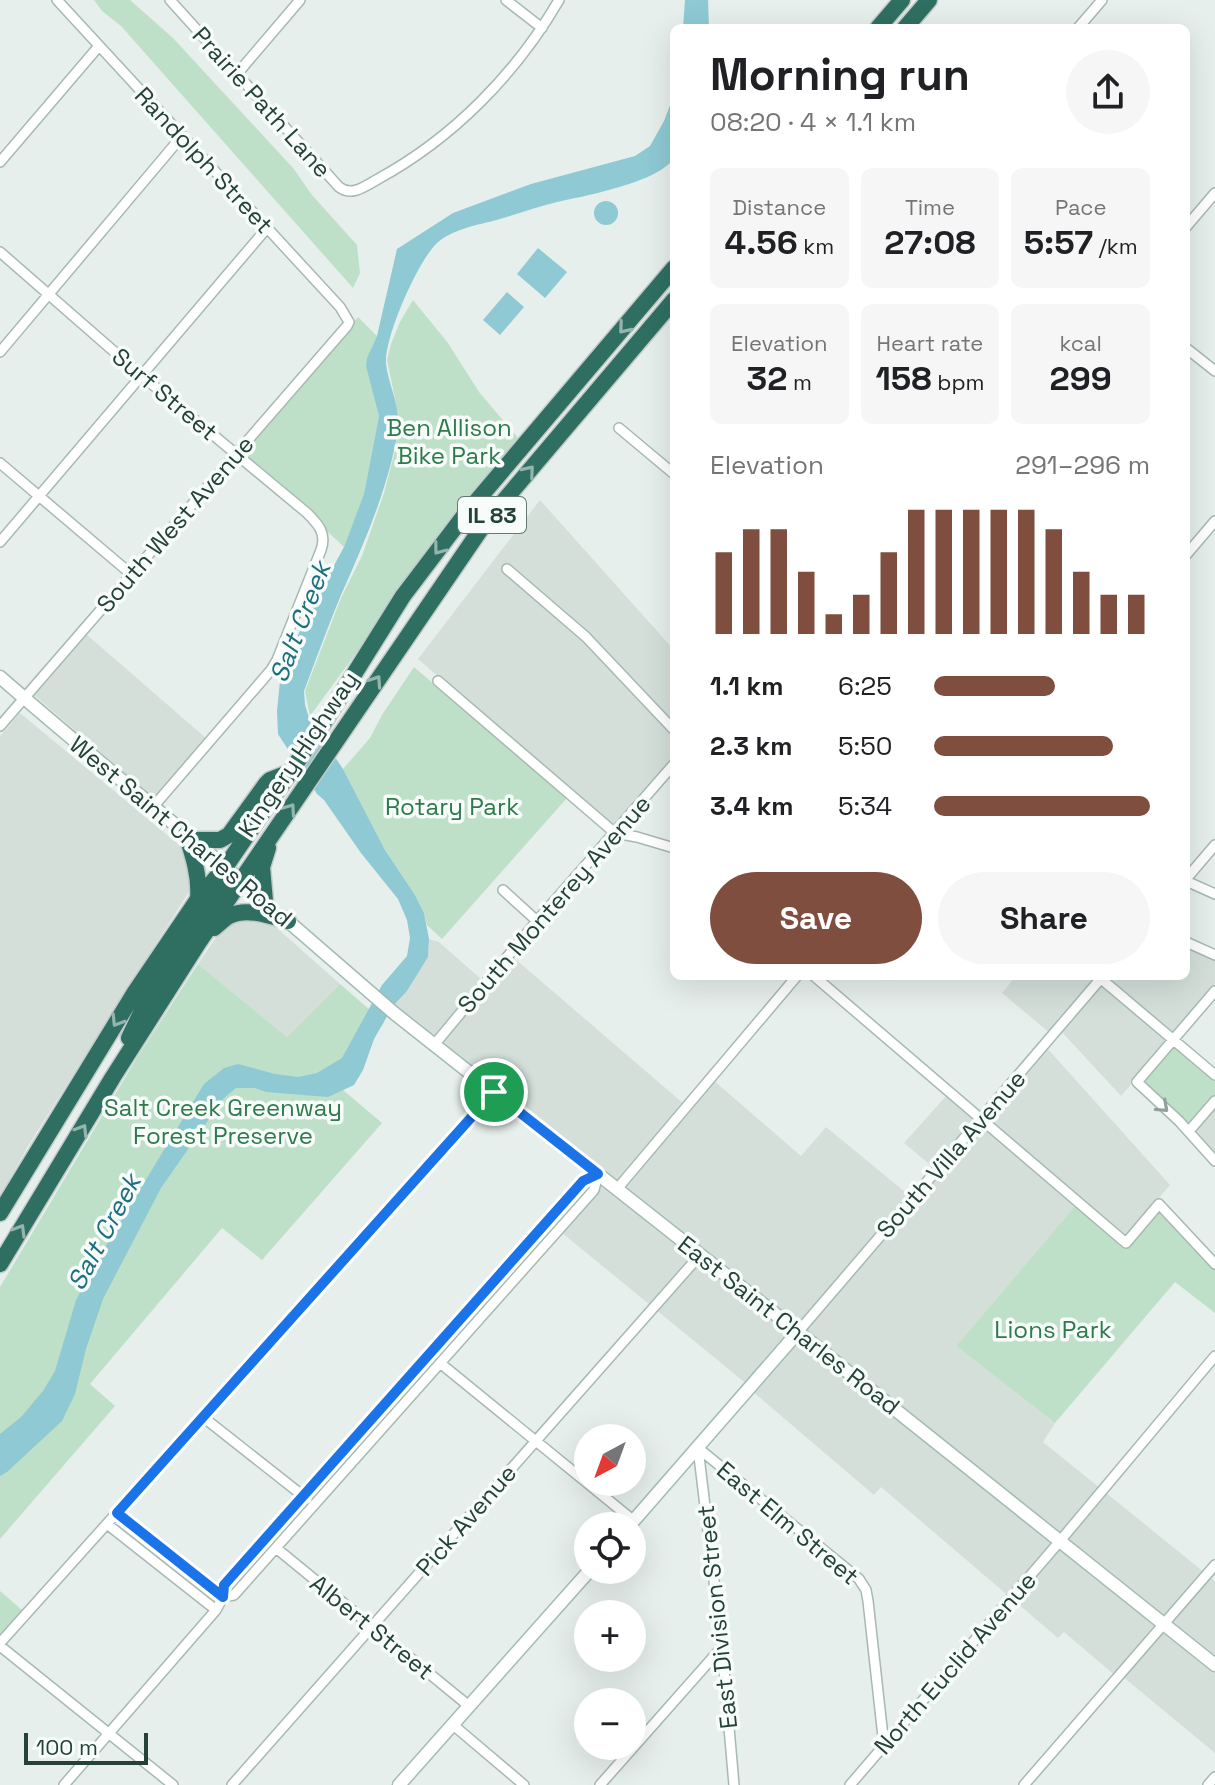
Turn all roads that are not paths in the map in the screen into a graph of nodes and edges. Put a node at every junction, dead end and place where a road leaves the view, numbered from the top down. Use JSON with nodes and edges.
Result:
{"nodes":[{"id":1,"x":57,"y":0,"type":"edge"},
{"id":2,"x":170,"y":0,"type":"edge"},
{"id":3,"x":300,"y":0,"type":"edge"},
{"id":4,"x":506,"y":0,"type":"edge"},
{"id":5,"x":559,"y":0,"type":"edge"},
{"id":6,"x":902,"y":0,"type":"edge"},
{"id":7,"x":929,"y":0,"type":"edge"},
{"id":8,"x":1102,"y":0,"type":"edge"},
{"id":9,"x":881,"y":24,"type":"edge"},
{"id":10,"x":908,"y":24,"type":"edge"},
{"id":11,"x":1081,"y":24,"type":"edge"},
{"id":12,"x":542,"y":28,"type":"junction"},
{"id":13,"x":99,"y":46,"type":"junction"},
{"id":14,"x":237,"y":74,"type":"junction"},
{"id":15,"x":182,"y":136,"type":"junction"},
{"id":16,"x":0,"y":162,"type":"edge"},
{"id":17,"x":1215,"y":193,"type":"edge"},
{"id":18,"x":1190,"y":222,"type":"edge"},
{"id":19,"x":267,"y":228,"type":"junction"},
{"id":20,"x":0,"y":252,"type":"edge"},
{"id":21,"x":670,"y":273,"type":"edge"},
{"id":22,"x":50,"y":294,"type":"junction"},
{"id":23,"x":670,"y":305,"type":"edge"},
{"id":24,"x":349,"y":322,"type":"joint"},
{"id":25,"x":1190,"y":351,"type":"edge"},
{"id":26,"x":0,"y":352,"type":"edge"},
{"id":27,"x":1215,"y":371,"type":"edge"},
{"id":28,"x":141,"y":375,"type":"junction"},
{"id":29,"x":619,"y":428,"type":"dead end"},
{"id":30,"x":235,"y":454,"type":"junction"},
{"id":31,"x":0,"y":463,"type":"edge"},
{"id":32,"x":670,"y":471,"type":"edge"},
{"id":33,"x":39,"y":496,"type":"junction"},
{"id":34,"x":1215,"y":521,"type":"edge"},
{"id":35,"x":0,"y":542,"type":"edge"},
{"id":36,"x":1190,"y":550,"type":"edge"},
{"id":37,"x":507,"y":569,"type":"dead end"},
{"id":38,"x":131,"y":574,"type":"junction"},
{"id":39,"x":0,"y":677,"type":"edge"},
{"id":40,"x":438,"y":681,"type":"dead end"},
{"id":41,"x":25,"y":698,"type":"junction"},
{"id":42,"x":0,"y":726,"type":"edge"},
{"id":43,"x":670,"y":726,"type":"edge"},
{"id":44,"x":292,"y":769,"type":"junction"},
{"id":45,"x":670,"y":769,"type":"edge"},
{"id":46,"x":153,"y":807,"type":"junction"},
{"id":47,"x":615,"y":833,"type":"junction"},
{"id":48,"x":272,"y":835,"type":"junction"},
{"id":49,"x":190,"y":837,"type":"junction"},
{"id":50,"x":1215,"y":845,"type":"edge"},
{"id":51,"x":670,"y":847,"type":"edge"},
{"id":52,"x":226,"y":866,"type":"junction"},
{"id":53,"x":1190,"y":875,"type":"edge"},
{"id":54,"x":240,"y":879,"type":"junction"},
{"id":55,"x":1190,"y":882,"type":"edge"},
{"id":56,"x":503,"y":890,"type":"dead end"},
{"id":57,"x":1215,"y":894,"type":"edge"},
{"id":58,"x":198,"y":899,"type":"junction"},
{"id":59,"x":265,"y":901,"type":"junction"},
{"id":60,"x":288,"y":921,"type":"junction"},
{"id":61,"x":537,"y":921,"type":"junction"},
{"id":62,"x":203,"y":937,"type":"junction"},
{"id":63,"x":1190,"y":944,"type":"edge"},
{"id":64,"x":1215,"y":955,"type":"edge"},
{"id":65,"x":794,"y":980,"type":"edge"},
{"id":66,"x":819,"y":980,"type":"edge"},
{"id":67,"x":1098,"y":980,"type":"edge"},
{"id":68,"x":1104,"y":980,"type":"edge"},
{"id":69,"x":362,"y":987,"type":"joint"},
{"id":70,"x":1215,"y":991,"type":"edge"},
{"id":71,"x":1173,"y":1040,"type":"junction"},
{"id":72,"x":434,"y":1045,"type":"junction"},
{"id":73,"x":1215,"y":1075,"type":"edge"},
{"id":74,"x":113,"y":1077,"type":"junction"},
{"id":75,"x":494,"y":1092,"type":"junction"},
{"id":76,"x":1215,"y":1101,"type":"edge"},
{"id":77,"x":981,"y":1118,"type":"junction"},
{"id":78,"x":1189,"y":1131,"type":"junction"},
{"id":79,"x":1215,"y":1161,"type":"edge"},
{"id":80,"x":598,"y":1174,"type":"junction"},
{"id":81,"x":617,"y":1189,"type":"junction"},
{"id":82,"x":0,"y":1213,"type":"edge"},
{"id":83,"x":700,"y":1255,"type":"junction"},
{"id":84,"x":0,"y":1264,"type":"edge"},
{"id":85,"x":1215,"y":1264,"type":"edge"},
{"id":86,"x":798,"y":1332,"type":"junction"},
{"id":87,"x":1215,"y":1356,"type":"edge"},
{"id":88,"x":440,"y":1363,"type":"junction"},
{"id":89,"x":203,"y":1417,"type":"junction"},
{"id":90,"x":537,"y":1440,"type":"junction"},
{"id":91,"x":698,"y":1448,"type":"junction"},
{"id":92,"x":303,"y":1495,"type":"junction"},
{"id":93,"x":314,"y":1504,"type":"junction"},
{"id":94,"x":619,"y":1512,"type":"edge"},
{"id":95,"x":642,"y":1512,"type":"edge"},
{"id":96,"x":117,"y":1513,"type":"junction"},
{"id":97,"x":107,"y":1524,"type":"junction"},
{"id":98,"x":1060,"y":1541,"type":"junction"},
{"id":99,"x":276,"y":1548,"type":"junction"},
{"id":100,"x":1215,"y":1565,"type":"edge"},
{"id":101,"x":578,"y":1584,"type":"edge"},
{"id":102,"x":223,"y":1597,"type":"junction"},
{"id":103,"x":216,"y":1610,"type":"junction"},
{"id":104,"x":1165,"y":1625,"type":"junction"},
{"id":105,"x":372,"y":1626,"type":"junction"},
{"id":106,"x":0,"y":1644,"type":"edge"},
{"id":107,"x":722,"y":1647,"type":"junction"},
{"id":108,"x":1215,"y":1665,"type":"edge"},
{"id":109,"x":469,"y":1706,"type":"junction"},
{"id":110,"x":452,"y":1724,"type":"junction"},
{"id":111,"x":110,"y":1734,"type":"junction"},
{"id":112,"x":884,"y":1746,"type":"junction"},
{"id":113,"x":1215,"y":1777,"type":"edge"},
{"id":114,"x":64,"y":1785,"type":"edge"},
{"id":115,"x":173,"y":1785,"type":"edge"},
{"id":116,"x":232,"y":1785,"type":"edge"},
{"id":117,"x":399,"y":1785,"type":"edge"},
{"id":118,"x":524,"y":1785,"type":"edge"},
{"id":119,"x":600,"y":1785,"type":"edge"},
{"id":120,"x":734,"y":1785,"type":"edge"},
{"id":121,"x":850,"y":1785,"type":"edge"},
{"id":122,"x":1024,"y":1785,"type":"edge"},
{"id":123,"x":1208,"y":1785,"type":"edge"}],
"edges":[{"from":1,"to":13,"type":"street","name":"Randolph Street"},
{"from":2,"to":14,"type":"street","name":"Prairie Path Lane"},
{"from":3,"to":14,"type":"street"},
{"from":4,"to":12,"type":"street"},
{"from":5,"to":12,"type":"street"},
{"from":6,"to":9,"type":"highway"},
{"from":7,"to":10,"type":"highway"},
{"from":8,"to":11,"type":"street"},
{"from":12,"to":14,"type":"street","name":"Prairie Path Lane"},
{"from":13,"to":15,"type":"street","name":"Randolph Street"},
{"from":13,"to":16,"type":"street"},
{"from":15,"to":19,"type":"street","name":"Randolph Street"},
{"from":15,"to":22,"type":"street"},
{"from":17,"to":18,"type":"street"},
{"from":19,"to":24,"type":"street","name":"Randolph Street"},
{"from":19,"to":28,"type":"street"},
{"from":20,"to":22,"type":"street","name":"Surf Street"},
{"from":21,"to":44,"type":"highway","name":"Kingery Highway","number":"IL 83","one_way":true},
{"from":22,"to":26,"type":"street"},
{"from":22,"to":28,"type":"street","name":"Surf Street"},
{"from":48,"to":23,"type":"highway","name":"Kingery Highway","number":"IL 83","one_way":true},
{"from":24,"to":30,"type":"street","name":"South West Avenue"},
{"from":25,"to":27,"type":"street"},
{"from":28,"to":30,"type":"street","name":"Surf Street"},
{"from":28,"to":33,"type":"street"},
{"from":29,"to":32,"type":"street"},
{"from":30,"to":38,"type":"street","name":"South West Avenue"},
{"from":30,"to":46,"type":"street","name":"Surf Street"},
{"from":31,"to":33,"type":"street"},
{"from":33,"to":35,"type":"street"},
{"from":33,"to":38,"type":"street"},
{"from":34,"to":36,"type":"street"},
{"from":37,"to":43,"type":"street"},
{"from":38,"to":41,"type":"street","name":"South West Avenue"},
{"from":39,"to":41,"type":"main road","name":"West Saint Charles Road"},
{"from":40,"to":47,"type":"street"},
{"from":41,"to":42,"type":"street","name":"South West Avenue"},
{"from":41,"to":46,"type":"main road","name":"West Saint Charles Road"},
{"from":44,"to":49,"type":"highway"},
{"from":44,"to":52,"type":"highway","name":"Kingery Highway","number":"IL 83"},
{"from":45,"to":47,"type":"street","name":"South Monterey Avenue"},
{"from":46,"to":49,"type":"main road","name":"West Saint Charles Road"},
{"from":47,"to":51,"type":"street"},
{"from":47,"to":61,"type":"street","name":"South Monterey Avenue"},
{"from":48,"to":54,"type":"highway","name":"Kingery Highway","number":"IL 83"},
{"from":48,"to":59,"type":"highway"},
{"from":49,"to":52,"type":"main road","name":"West Saint Charles Road"},
{"from":49,"to":58,"type":"highway"},
{"from":50,"to":53,"type":"street"},
{"from":52,"to":54,"type":"main road","name":"West Saint Charles Road"},
{"from":52,"to":58,"type":"highway","name":"Kingery Highway","number":"IL 83"},
{"from":52,"to":74,"type":"highway"},
{"from":54,"to":59,"type":"main road","name":"West Saint Charles Road"},
{"from":54,"to":62,"type":"highway","name":"Kingery Highway","number":"IL 83"},
{"from":55,"to":57,"type":"street"},
{"from":56,"to":61,"type":"street"},
{"from":58,"to":82,"type":"highway","name":"Kingery Highway","number":"IL 83","one_way":true},
{"from":59,"to":60,"type":"main road","name":"West Saint Charles Road"},
{"from":60,"to":62,"type":"highway"},
{"from":60,"to":69,"type":"main road","name":"West Saint Charles Road"},
{"from":61,"to":72,"type":"street","name":"South Monterey Avenue"},
{"from":62,"to":74,"type":"highway","name":"Kingery Highway","number":"IL 83"},
{"from":63,"to":64,"type":"street"},
{"from":65,"to":81,"type":"street"},
{"from":66,"to":77,"type":"street"},
{"from":67,"to":77,"type":"street","name":"South Villa Avenue"},
{"from":68,"to":71,"type":"street"},
{"from":69,"to":72,"type":"main road","name":"East Saint Charles Road"},
{"from":70,"to":71,"type":"street"},
{"from":71,"to":73,"type":"street"},
{"from":71,"to":78,"type":"street","one_way":true},
{"from":72,"to":75,"type":"main road","name":"East Saint Charles Road"},
{"from":84,"to":74,"type":"highway","name":"Kingery Highway","number":"IL 83","one_way":true},
{"from":75,"to":80,"type":"main road","name":"East Saint Charles Road"},
{"from":75,"to":89,"type":"street"},
{"from":76,"to":78,"type":"street"},
{"from":77,"to":85,"type":"street"},
{"from":77,"to":86,"type":"street","name":"South Villa Avenue"},
{"from":78,"to":79,"type":"street"},
{"from":80,"to":81,"type":"main road","name":"East Saint Charles Road"},
{"from":80,"to":88,"type":"street"},
{"from":80,"to":92,"type":"street"},
{"from":81,"to":83,"type":"main road","name":"East Saint Charles Road"},
{"from":83,"to":86,"type":"main road","name":"East Saint Charles Road"},
{"from":83,"to":90,"type":"street","name":"Pick Avenue"},
{"from":86,"to":91,"type":"main road"},
{"from":86,"to":98,"type":"main road","name":"East Saint Charles Road"},
{"from":87,"to":98,"type":"street","name":"North Euclid Avenue"},
{"from":88,"to":90,"type":"street"},
{"from":88,"to":93,"type":"street"},
{"from":89,"to":92,"type":"street"},
{"from":89,"to":96,"type":"street"},
{"from":90,"to":94,"type":"street"},
{"from":90,"to":105,"type":"street","name":"Pick Avenue"},
{"from":91,"to":95,"type":"main road"},
{"from":91,"to":107,"type":"street","name":"East Division Street"},
{"from":91,"to":112,"type":"street","name":"East Elm Street"},
{"from":92,"to":93,"type":"street"},
{"from":92,"to":102,"type":"street"},
{"from":93,"to":99,"type":"street"},
{"from":96,"to":97,"type":"street"},
{"from":96,"to":102,"type":"street"},
{"from":97,"to":103,"type":"street"},
{"from":97,"to":106,"type":"street"},
{"from":98,"to":104,"type":"main road","name":"East Saint Charles Road"},
{"from":98,"to":112,"type":"street","name":"North Euclid Avenue"},
{"from":99,"to":102,"type":"street"},
{"from":99,"to":105,"type":"street","name":"Albert Street"},
{"from":100,"to":104,"type":"street"},
{"from":101,"to":109,"type":"main road"},
{"from":102,"to":103,"type":"street"},
{"from":103,"to":111,"type":"street"},
{"from":104,"to":108,"type":"main road","name":"East Saint Charles Road"},
{"from":104,"to":122,"type":"street"},
{"from":105,"to":109,"type":"street","name":"Albert Street"},
{"from":105,"to":116,"type":"street","name":"Pick Avenue"},
{"from":106,"to":111,"type":"street"},
{"from":107,"to":119,"type":"street"},
{"from":107,"to":120,"type":"street","name":"East Division Street"},
{"from":109,"to":110,"type":"main road"},
{"from":110,"to":117,"type":"main road"},
{"from":110,"to":118,"type":"street"},
{"from":111,"to":114,"type":"street"},
{"from":111,"to":115,"type":"street"},
{"from":112,"to":121,"type":"street","name":"North Euclid Avenue"},
{"from":113,"to":123,"type":"street"}]}
